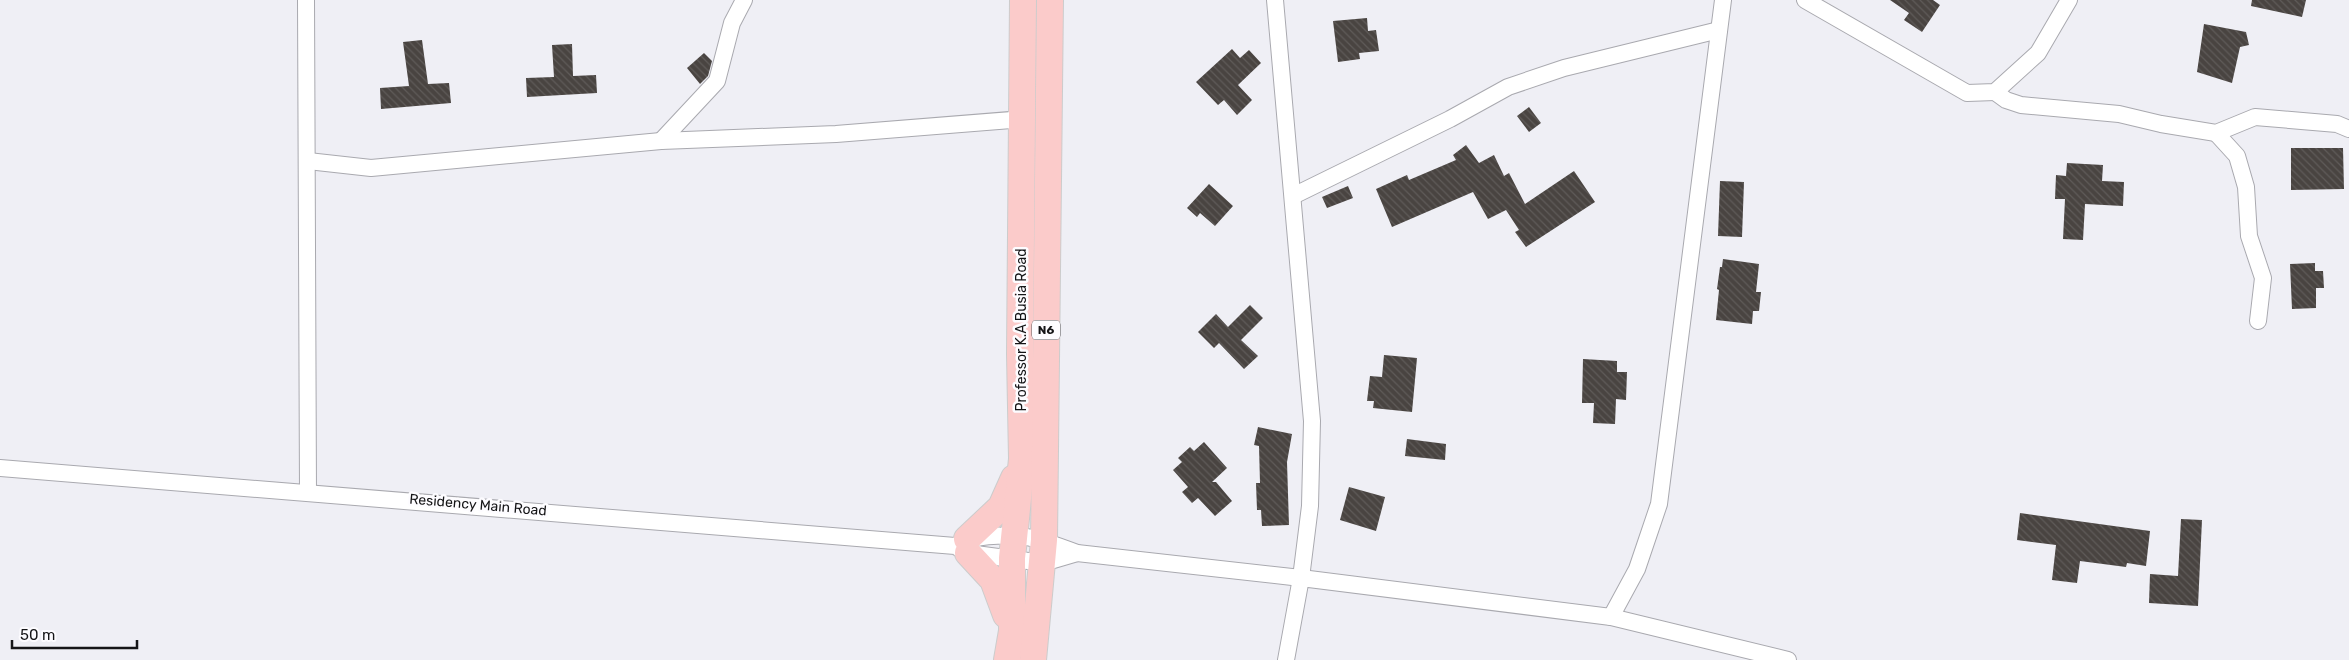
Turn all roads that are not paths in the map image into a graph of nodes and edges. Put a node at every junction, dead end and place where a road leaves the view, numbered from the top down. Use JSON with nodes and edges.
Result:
{"nodes":[{"id":1,"x":306,"y":0,"type":"edge"},
{"id":2,"x":744,"y":0,"type":"edge"},
{"id":3,"x":1023,"y":0,"type":"edge"},
{"id":4,"x":1050,"y":0,"type":"edge"},
{"id":5,"x":1275,"y":0,"type":"edge"},
{"id":6,"x":1723,"y":0,"type":"edge"},
{"id":7,"x":1805,"y":0,"type":"edge"},
{"id":8,"x":2069,"y":0,"type":"edge"},
{"id":9,"x":1719,"y":30,"type":"junction"},
{"id":10,"x":1995,"y":92,"type":"junction"},
{"id":11,"x":1023,"y":119,"type":"junction"},
{"id":12,"x":2349,"y":129,"type":"edge"},
{"id":13,"x":2216,"y":133,"type":"junction"},
{"id":14,"x":661,"y":141,"type":"junction"},
{"id":15,"x":308,"y":162,"type":"junction"},
{"id":16,"x":1292,"y":196,"type":"junction"},
{"id":17,"x":2258,"y":321,"type":"dead end"},
{"id":18,"x":1022,"y":459,"type":"junction"},
{"id":19,"x":0,"y":468,"type":"edge"},
{"id":20,"x":308,"y":492,"type":"junction"},
{"id":21,"x":963,"y":546,"type":"junction"},
{"id":22,"x":1014,"y":546,"type":"junction"},
{"id":23,"x":1043,"y":551,"type":"junction"},
{"id":24,"x":1301,"y":578,"type":"junction"},
{"id":25,"x":1612,"y":617,"type":"junction"},
{"id":26,"x":1012,"y":631,"type":"junction"},
{"id":27,"x":1007,"y":660,"type":"edge"},
{"id":28,"x":1033,"y":660,"type":"edge"},
{"id":29,"x":1286,"y":660,"type":"edge"},
{"id":30,"x":1788,"y":660,"type":"edge"}],
"edges":[{"from":1,"to":15,"type":"street"},
{"from":2,"to":14,"type":"street"},
{"from":3,"to":11,"type":"main road","name":"Professor K.A Busia Road","number":"N6"},
{"from":4,"to":23,"type":"main road","name":"Professor K.A Busia Road","number":"N6"},
{"from":5,"to":16,"type":"street"},
{"from":6,"to":9,"type":"street"},
{"from":7,"to":10,"type":"street"},
{"from":8,"to":10,"type":"street"},
{"from":9,"to":16,"type":"street"},
{"from":9,"to":25,"type":"street"},
{"from":10,"to":13,"type":"street"},
{"from":11,"to":14,"type":"street"},
{"from":11,"to":18,"type":"main road","name":"Professor K.A Busia Road","number":"N6"},
{"from":12,"to":13,"type":"street"},
{"from":13,"to":17,"type":"street"},
{"from":14,"to":15,"type":"street"},
{"from":15,"to":20,"type":"street"},
{"from":16,"to":24,"type":"street"},
{"from":18,"to":21,"type":"main road"},
{"from":18,"to":22,"type":"main road","name":"Professor K.A Busia Road","number":"N6"},
{"from":19,"to":20,"type":"street","name":"Residency Main Road"},
{"from":20,"to":21,"type":"street","name":"Residency Main Road"},
{"from":21,"to":22,"type":"street"},
{"from":21,"to":22,"type":"street"},
{"from":21,"to":26,"type":"main road"},
{"from":22,"to":23,"type":"street"},
{"from":22,"to":23,"type":"street"},
{"from":22,"to":26,"type":"main road","name":"Professor K.A Busia Road","number":"N6"},
{"from":23,"to":24,"type":"street"},
{"from":23,"to":28,"type":"main road","name":"Professor K.A Busia Road","number":"N6"},
{"from":24,"to":25,"type":"street"},
{"from":24,"to":29,"type":"street"},
{"from":25,"to":30,"type":"street"},
{"from":26,"to":27,"type":"main road","name":"Professor K.A Busia Road","number":"N6"}]}
